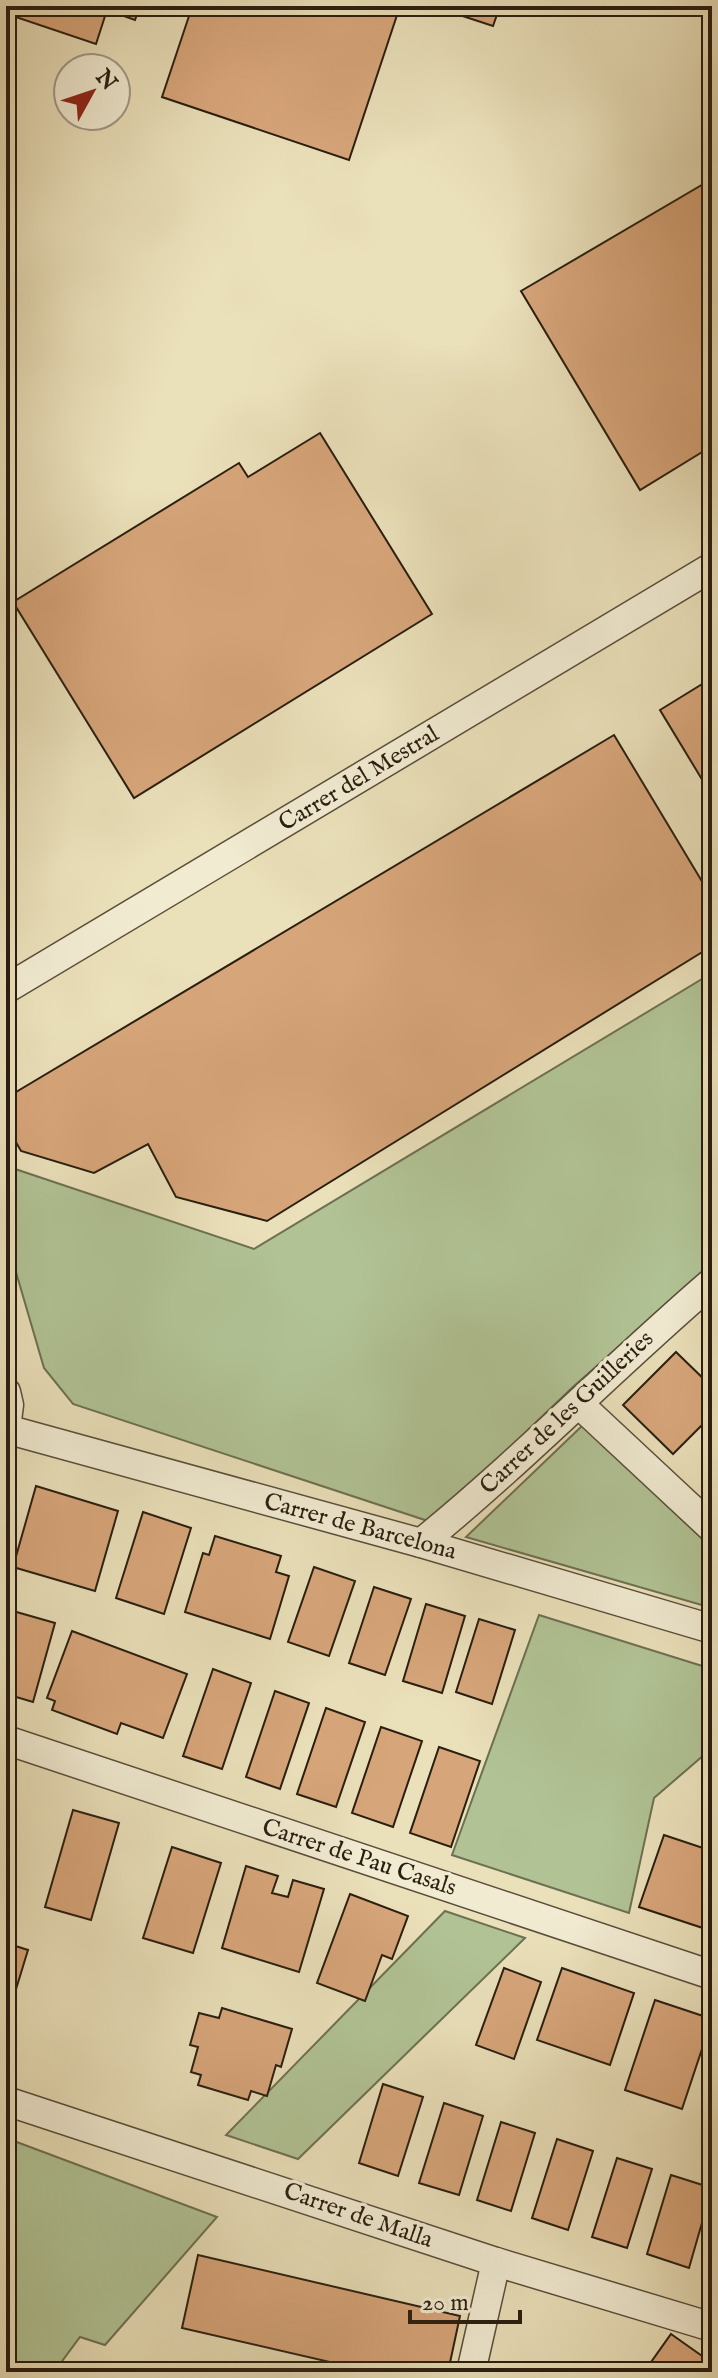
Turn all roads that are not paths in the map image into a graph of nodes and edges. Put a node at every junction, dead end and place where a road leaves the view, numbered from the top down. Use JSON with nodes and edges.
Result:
{"nodes":[{"id":1,"x":712,"y":567,"type":"edge"},
{"id":2,"x":6,"y":989,"type":"edge"},
{"id":3,"x":712,"y":1282,"type":"edge"},
{"id":4,"x":6,"y":1392,"type":"edge"},
{"id":5,"x":579,"y":1404,"type":"junction"},
{"id":6,"x":6,"y":1428,"type":"edge"},
{"id":7,"x":712,"y":1528,"type":"edge"},
{"id":8,"x":421,"y":1543,"type":"junction"},
{"id":9,"x":712,"y":1629,"type":"edge"},
{"id":10,"x":6,"y":1740,"type":"edge"},
{"id":11,"x":712,"y":1975,"type":"edge"},
{"id":12,"x":6,"y":2101,"type":"edge"},
{"id":13,"x":496,"y":2262,"type":"junction"},
{"id":14,"x":712,"y":2327,"type":"edge"},
{"id":15,"x":471,"y":2372,"type":"edge"}],
"edges":[{"from":1,"to":2,"type":"street","name":"Carrer del Mestral"},
{"from":3,"to":5,"type":"street","name":"Carrer de les Guilleries"},
{"from":4,"to":6,"type":"street"},
{"from":5,"to":7,"type":"street"},
{"from":5,"to":8,"type":"street","name":"Carrer de les Guilleries"},
{"from":6,"to":8,"type":"street","name":"Carrer de Barcelona"},
{"from":8,"to":9,"type":"street","name":"Carrer de Barcelona"},
{"from":10,"to":11,"type":"street","name":"Carrer de Pau Casals"},
{"from":12,"to":13,"type":"street","name":"Carrer de Malla"},
{"from":13,"to":14,"type":"street","name":"Carrer de Malla"},
{"from":13,"to":15,"type":"street"}]}
